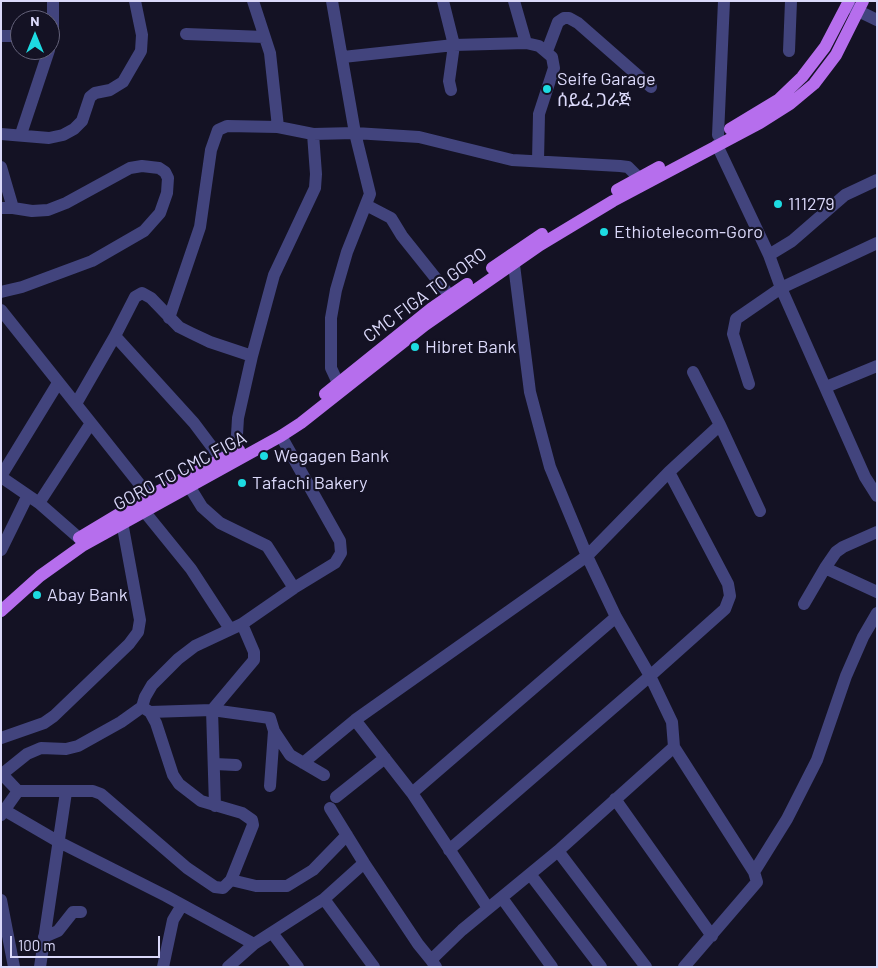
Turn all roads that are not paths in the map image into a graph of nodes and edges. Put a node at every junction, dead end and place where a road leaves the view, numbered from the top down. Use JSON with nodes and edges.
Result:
{"nodes":[{"id":1,"x":135,"y":1,"type":"edge"},
{"id":2,"x":252,"y":1,"type":"edge"},
{"id":3,"x":332,"y":1,"type":"edge"},
{"id":4,"x":444,"y":1,"type":"edge"},
{"id":5,"x":514,"y":1,"type":"edge"},
{"id":6,"x":724,"y":1,"type":"edge"},
{"id":7,"x":792,"y":1,"type":"edge"},
{"id":8,"x":848,"y":4,"type":"edge"},
{"id":9,"x":861,"y":7,"type":"edge"},
{"id":10,"x":877,"y":20,"type":"edge"},
{"id":11,"x":186,"y":34,"type":"dead end"},
{"id":12,"x":264,"y":36,"type":"junction"},
{"id":13,"x":526,"y":43,"type":"junction"},
{"id":14,"x":454,"y":45,"type":"junction"},
{"id":15,"x":547,"y":52,"type":"junction"},
{"id":16,"x":789,"y":52,"type":"dead end"},
{"id":17,"x":343,"y":57,"type":"junction"},
{"id":18,"x":46,"y":60,"type":"edge"},
{"id":19,"x":650,"y":87,"type":"dead end"},
{"id":20,"x":451,"y":90,"type":"dead end"},
{"id":21,"x":278,"y":127,"type":"junction"},
{"id":22,"x":355,"y":133,"type":"junction"},
{"id":23,"x":1,"y":134,"type":"edge"},
{"id":24,"x":21,"y":134,"type":"junction"},
{"id":25,"x":313,"y":134,"type":"junction"},
{"id":26,"x":723,"y":140,"type":"junction"},
{"id":27,"x":538,"y":161,"type":"junction"},
{"id":28,"x":1,"y":167,"type":"edge"},
{"id":29,"x":638,"y":177,"type":"junction"},
{"id":30,"x":877,"y":180,"type":"edge"},
{"id":31,"x":366,"y":205,"type":"junction"},
{"id":32,"x":7,"y":208,"type":"edge"},
{"id":33,"x":877,"y":243,"type":"edge"},
{"id":34,"x":769,"y":255,"type":"junction"},
{"id":35,"x":512,"y":260,"type":"junction"},
{"id":36,"x":781,"y":288,"type":"junction"},
{"id":37,"x":1,"y":292,"type":"edge"},
{"id":38,"x":450,"y":296,"type":"junction"},
{"id":39,"x":1,"y":310,"type":"edge"},
{"id":40,"x":170,"y":318,"type":"junction"},
{"id":41,"x":115,"y":336,"type":"junction"},
{"id":42,"x":252,"y":356,"type":"junction"},
{"id":43,"x":877,"y":366,"type":"edge"},
{"id":44,"x":693,"y":372,"type":"dead end"},
{"id":45,"x":338,"y":383,"type":"junction"},
{"id":46,"x":58,"y":384,"type":"junction"},
{"id":47,"x":749,"y":384,"type":"dead end"},
{"id":48,"x":826,"y":388,"type":"junction"},
{"id":49,"x":77,"y":402,"type":"junction"},
{"id":50,"x":91,"y":423,"type":"junction"},
{"id":51,"x":720,"y":425,"type":"junction"},
{"id":52,"x":281,"y":436,"type":"junction"},
{"id":53,"x":236,"y":451,"type":"junction"},
{"id":54,"x":221,"y":459,"type":"junction"},
{"id":55,"x":670,"y":472,"type":"junction"},
{"id":56,"x":1,"y":476,"type":"edge"},
{"id":57,"x":189,"y":486,"type":"junction"},
{"id":58,"x":148,"y":496,"type":"junction"},
{"id":59,"x":877,"y":496,"type":"edge"},
{"id":60,"x":27,"y":497,"type":"junction"},
{"id":61,"x":39,"y":503,"type":"junction"},
{"id":62,"x":144,"y":511,"type":"junction"},
{"id":63,"x":760,"y":511,"type":"dead end"},
{"id":64,"x":122,"y":522,"type":"junction"},
{"id":65,"x":877,"y":532,"type":"edge"},
{"id":66,"x":79,"y":538,"type":"junction"},
{"id":67,"x":1,"y":550,"type":"edge"},
{"id":68,"x":587,"y":556,"type":"junction"},
{"id":69,"x":825,"y":568,"type":"junction"},
{"id":70,"x":294,"y":588,"type":"junction"},
{"id":71,"x":877,"y":592,"type":"edge"},
{"id":72,"x":1,"y":600,"type":"edge"},
{"id":73,"x":804,"y":604,"type":"dead end"},
{"id":74,"x":1,"y":611,"type":"edge"},
{"id":75,"x":877,"y":613,"type":"edge"},
{"id":76,"x":616,"y":617,"type":"junction"},
{"id":77,"x":242,"y":624,"type":"junction"},
{"id":78,"x":230,"y":629,"type":"junction"},
{"id":79,"x":650,"y":676,"type":"junction"},
{"id":80,"x":146,"y":710,"type":"junction"},
{"id":81,"x":212,"y":710,"type":"junction"},
{"id":82,"x":355,"y":720,"type":"junction"},
{"id":83,"x":274,"y":731,"type":"junction"},
{"id":84,"x":1,"y":738,"type":"edge"},
{"id":85,"x":674,"y":747,"type":"junction"},
{"id":86,"x":385,"y":758,"type":"junction"},
{"id":87,"x":303,"y":763,"type":"junction"},
{"id":88,"x":215,"y":764,"type":"junction"},
{"id":89,"x":236,"y":765,"type":"dead end"},
{"id":90,"x":2,"y":773,"type":"edge"},
{"id":91,"x":324,"y":775,"type":"dead end"},
{"id":92,"x":270,"y":786,"type":"dead end"},
{"id":93,"x":18,"y":791,"type":"junction"},
{"id":94,"x":66,"y":792,"type":"junction"},
{"id":95,"x":412,"y":793,"type":"junction"},
{"id":96,"x":614,"y":799,"type":"junction"},
{"id":97,"x":215,"y":806,"type":"junction"},
{"id":98,"x":3,"y":813,"type":"edge"},
{"id":99,"x":347,"y":836,"type":"junction"},
{"id":100,"x":59,"y":842,"type":"junction"},
{"id":101,"x":449,"y":850,"type":"junction"},
{"id":102,"x":558,"y":851,"type":"junction"},
{"id":103,"x":364,"y":863,"type":"junction"},
{"id":104,"x":754,"y":872,"type":"junction"},
{"id":105,"x":530,"y":874,"type":"junction"},
{"id":106,"x":231,"y":880,"type":"junction"},
{"id":107,"x":502,"y":898,"type":"junction"},
{"id":108,"x":324,"y":899,"type":"junction"},
{"id":109,"x":1,"y":900,"type":"edge"},
{"id":110,"x":182,"y":905,"type":"junction"},
{"id":111,"x":488,"y":908,"type":"junction"},
{"id":112,"x":81,"y":912,"type":"dead end"},
{"id":113,"x":273,"y":934,"type":"junction"},
{"id":114,"x":712,"y":936,"type":"junction"},
{"id":115,"x":44,"y":937,"type":"junction"},
{"id":116,"x":254,"y":944,"type":"junction"},
{"id":117,"x":434,"y":963,"type":"edge"},
{"id":118,"x":14,"y":967,"type":"edge"},
{"id":119,"x":40,"y":967,"type":"edge"},
{"id":120,"x":162,"y":967,"type":"edge"},
{"id":121,"x":228,"y":967,"type":"edge"},
{"id":122,"x":298,"y":967,"type":"edge"},
{"id":123,"x":374,"y":967,"type":"edge"},
{"id":124,"x":552,"y":967,"type":"edge"},
{"id":125,"x":601,"y":967,"type":"edge"},
{"id":126,"x":646,"y":967,"type":"edge"},
{"id":127,"x":684,"y":967,"type":"edge"}],
"edges":[{"from":1,"to":24,"type":"street"},
{"from":2,"to":12,"type":"street"},
{"from":3,"to":17,"type":"street"},
{"from":4,"to":14,"type":"street"},
{"from":5,"to":13,"type":"street"},
{"from":6,"to":26,"type":"street"},
{"from":7,"to":16,"type":"street"},
{"from":8,"to":9,"type":"street"},
{"from":8,"to":26,"type":"main road","name":"CMC FIGA TO GORO"},
{"from":9,"to":10,"type":"street"},
{"from":9,"to":26,"type":"main road"},
{"from":11,"to":12,"type":"street"},
{"from":12,"to":21,"type":"street"},
{"from":13,"to":14,"type":"street"},
{"from":13,"to":15,"type":"street"},
{"from":14,"to":17,"type":"street"},
{"from":14,"to":20,"type":"street"},
{"from":15,"to":19,"type":"street"},
{"from":15,"to":27,"type":"street"},
{"from":17,"to":22,"type":"street"},
{"from":18,"to":24,"type":"street"},
{"from":21,"to":25,"type":"street"},
{"from":21,"to":40,"type":"street"},
{"from":22,"to":25,"type":"street"},
{"from":22,"to":27,"type":"street"},
{"from":22,"to":31,"type":"street"},
{"from":23,"to":24,"type":"street"},
{"from":25,"to":42,"type":"street"},
{"from":26,"to":29,"type":"main road","name":"CMC FIGA TO GORO"},
{"from":26,"to":34,"type":"street"},
{"from":26,"to":35,"type":"main road"},
{"from":27,"to":29,"type":"street"},
{"from":28,"to":32,"type":"street"},
{"from":29,"to":35,"type":"main road","name":"CMC FIGA TO GORO"},
{"from":30,"to":34,"type":"street"},
{"from":31,"to":38,"type":"street"},
{"from":31,"to":45,"type":"street"},
{"from":32,"to":37,"type":"street"},
{"from":33,"to":36,"type":"street"},
{"from":34,"to":36,"type":"street"},
{"from":35,"to":38,"type":"main road","name":"CMC FIGA TO GORO"},
{"from":35,"to":52,"type":"main road","name":"GORO TO CMC FIGA"},
{"from":35,"to":68,"type":"street"},
{"from":36,"to":47,"type":"street"},
{"from":36,"to":48,"type":"street"},
{"from":38,"to":45,"type":"main road","name":"CMC FIGA TO GORO"},
{"from":39,"to":46,"type":"street"},
{"from":40,"to":41,"type":"street"},
{"from":40,"to":42,"type":"street"},
{"from":41,"to":49,"type":"street"},
{"from":41,"to":54,"type":"street"},
{"from":42,"to":53,"type":"street"},
{"from":43,"to":48,"type":"street"},
{"from":44,"to":51,"type":"street"},
{"from":45,"to":53,"type":"main road","name":"CMC FIGA TO GORO"},
{"from":46,"to":49,"type":"street"},
{"from":46,"to":56,"type":"street"},
{"from":48,"to":59,"type":"street"},
{"from":49,"to":50,"type":"street"},
{"from":50,"to":58,"type":"street"},
{"from":50,"to":61,"type":"street"},
{"from":51,"to":55,"type":"street"},
{"from":51,"to":63,"type":"street"},
{"from":52,"to":57,"type":"main road","name":"GORO TO CMC FIGA"},
{"from":52,"to":70,"type":"street"},
{"from":53,"to":54,"type":"main road","name":"CMC FIGA TO GORO"},
{"from":54,"to":58,"type":"main road","name":"CMC FIGA TO GORO"},
{"from":55,"to":68,"type":"street"},
{"from":55,"to":79,"type":"street"},
{"from":56,"to":60,"type":"street"},
{"from":57,"to":62,"type":"main road","name":"GORO TO CMC FIGA"},
{"from":57,"to":70,"type":"street"},
{"from":58,"to":66,"type":"main road","name":"CMC FIGA TO GORO"},
{"from":60,"to":61,"type":"street"},
{"from":60,"to":67,"type":"street"},
{"from":61,"to":66,"type":"street"},
{"from":62,"to":64,"type":"main road","name":"GORO TO CMC FIGA"},
{"from":62,"to":78,"type":"street"},
{"from":64,"to":74,"type":"main road","name":"GORO TO CMC FIGA"},
{"from":64,"to":84,"type":"street"},
{"from":65,"to":69,"type":"street"},
{"from":66,"to":72,"type":"main road","name":"CMC FIGA TO GORO"},
{"from":68,"to":76,"type":"street"},
{"from":68,"to":82,"type":"street"},
{"from":69,"to":71,"type":"street"},
{"from":69,"to":73,"type":"street"},
{"from":70,"to":77,"type":"street"},
{"from":75,"to":104,"type":"street"},
{"from":76,"to":79,"type":"street"},
{"from":76,"to":95,"type":"street"},
{"from":77,"to":78,"type":"street"},
{"from":77,"to":81,"type":"street"},
{"from":78,"to":80,"type":"street"},
{"from":79,"to":85,"type":"street"},
{"from":79,"to":101,"type":"street"},
{"from":80,"to":81,"type":"street"},
{"from":80,"to":90,"type":"street"},
{"from":80,"to":97,"type":"street"},
{"from":81,"to":83,"type":"street"},
{"from":81,"to":88,"type":"street"},
{"from":82,"to":86,"type":"street"},
{"from":82,"to":87,"type":"street"},
{"from":83,"to":87,"type":"street"},
{"from":83,"to":92,"type":"street"},
{"from":85,"to":96,"type":"street"},
{"from":85,"to":104,"type":"street"},
{"from":86,"to":95,"type":"street"},
{"from":86,"to":99,"type":"street"},
{"from":87,"to":91,"type":"street"},
{"from":88,"to":89,"type":"street"},
{"from":88,"to":97,"type":"street"},
{"from":90,"to":93,"type":"street"},
{"from":93,"to":94,"type":"street"},
{"from":93,"to":98,"type":"street"},
{"from":94,"to":100,"type":"street"},
{"from":94,"to":106,"type":"street"},
{"from":95,"to":101,"type":"street"},
{"from":96,"to":102,"type":"street"},
{"from":96,"to":114,"type":"street"},
{"from":97,"to":106,"type":"street"},
{"from":98,"to":100,"type":"street"},
{"from":99,"to":103,"type":"street"},
{"from":99,"to":106,"type":"street"},
{"from":100,"to":110,"type":"street"},
{"from":100,"to":115,"type":"street"},
{"from":101,"to":111,"type":"street"},
{"from":102,"to":105,"type":"street"},
{"from":102,"to":126,"type":"street"},
{"from":103,"to":108,"type":"street"},
{"from":103,"to":117,"type":"street"},
{"from":104,"to":114,"type":"street"},
{"from":105,"to":107,"type":"street"},
{"from":105,"to":125,"type":"street"},
{"from":107,"to":111,"type":"street"},
{"from":107,"to":124,"type":"street"},
{"from":108,"to":113,"type":"street"},
{"from":108,"to":123,"type":"street"},
{"from":109,"to":118,"type":"street"},
{"from":110,"to":116,"type":"street"},
{"from":110,"to":120,"type":"street"},
{"from":111,"to":117,"type":"street"},
{"from":112,"to":115,"type":"street"},
{"from":113,"to":116,"type":"street"},
{"from":113,"to":122,"type":"street"},
{"from":114,"to":127,"type":"street"},
{"from":115,"to":119,"type":"street"},
{"from":116,"to":121,"type":"street"}]}
